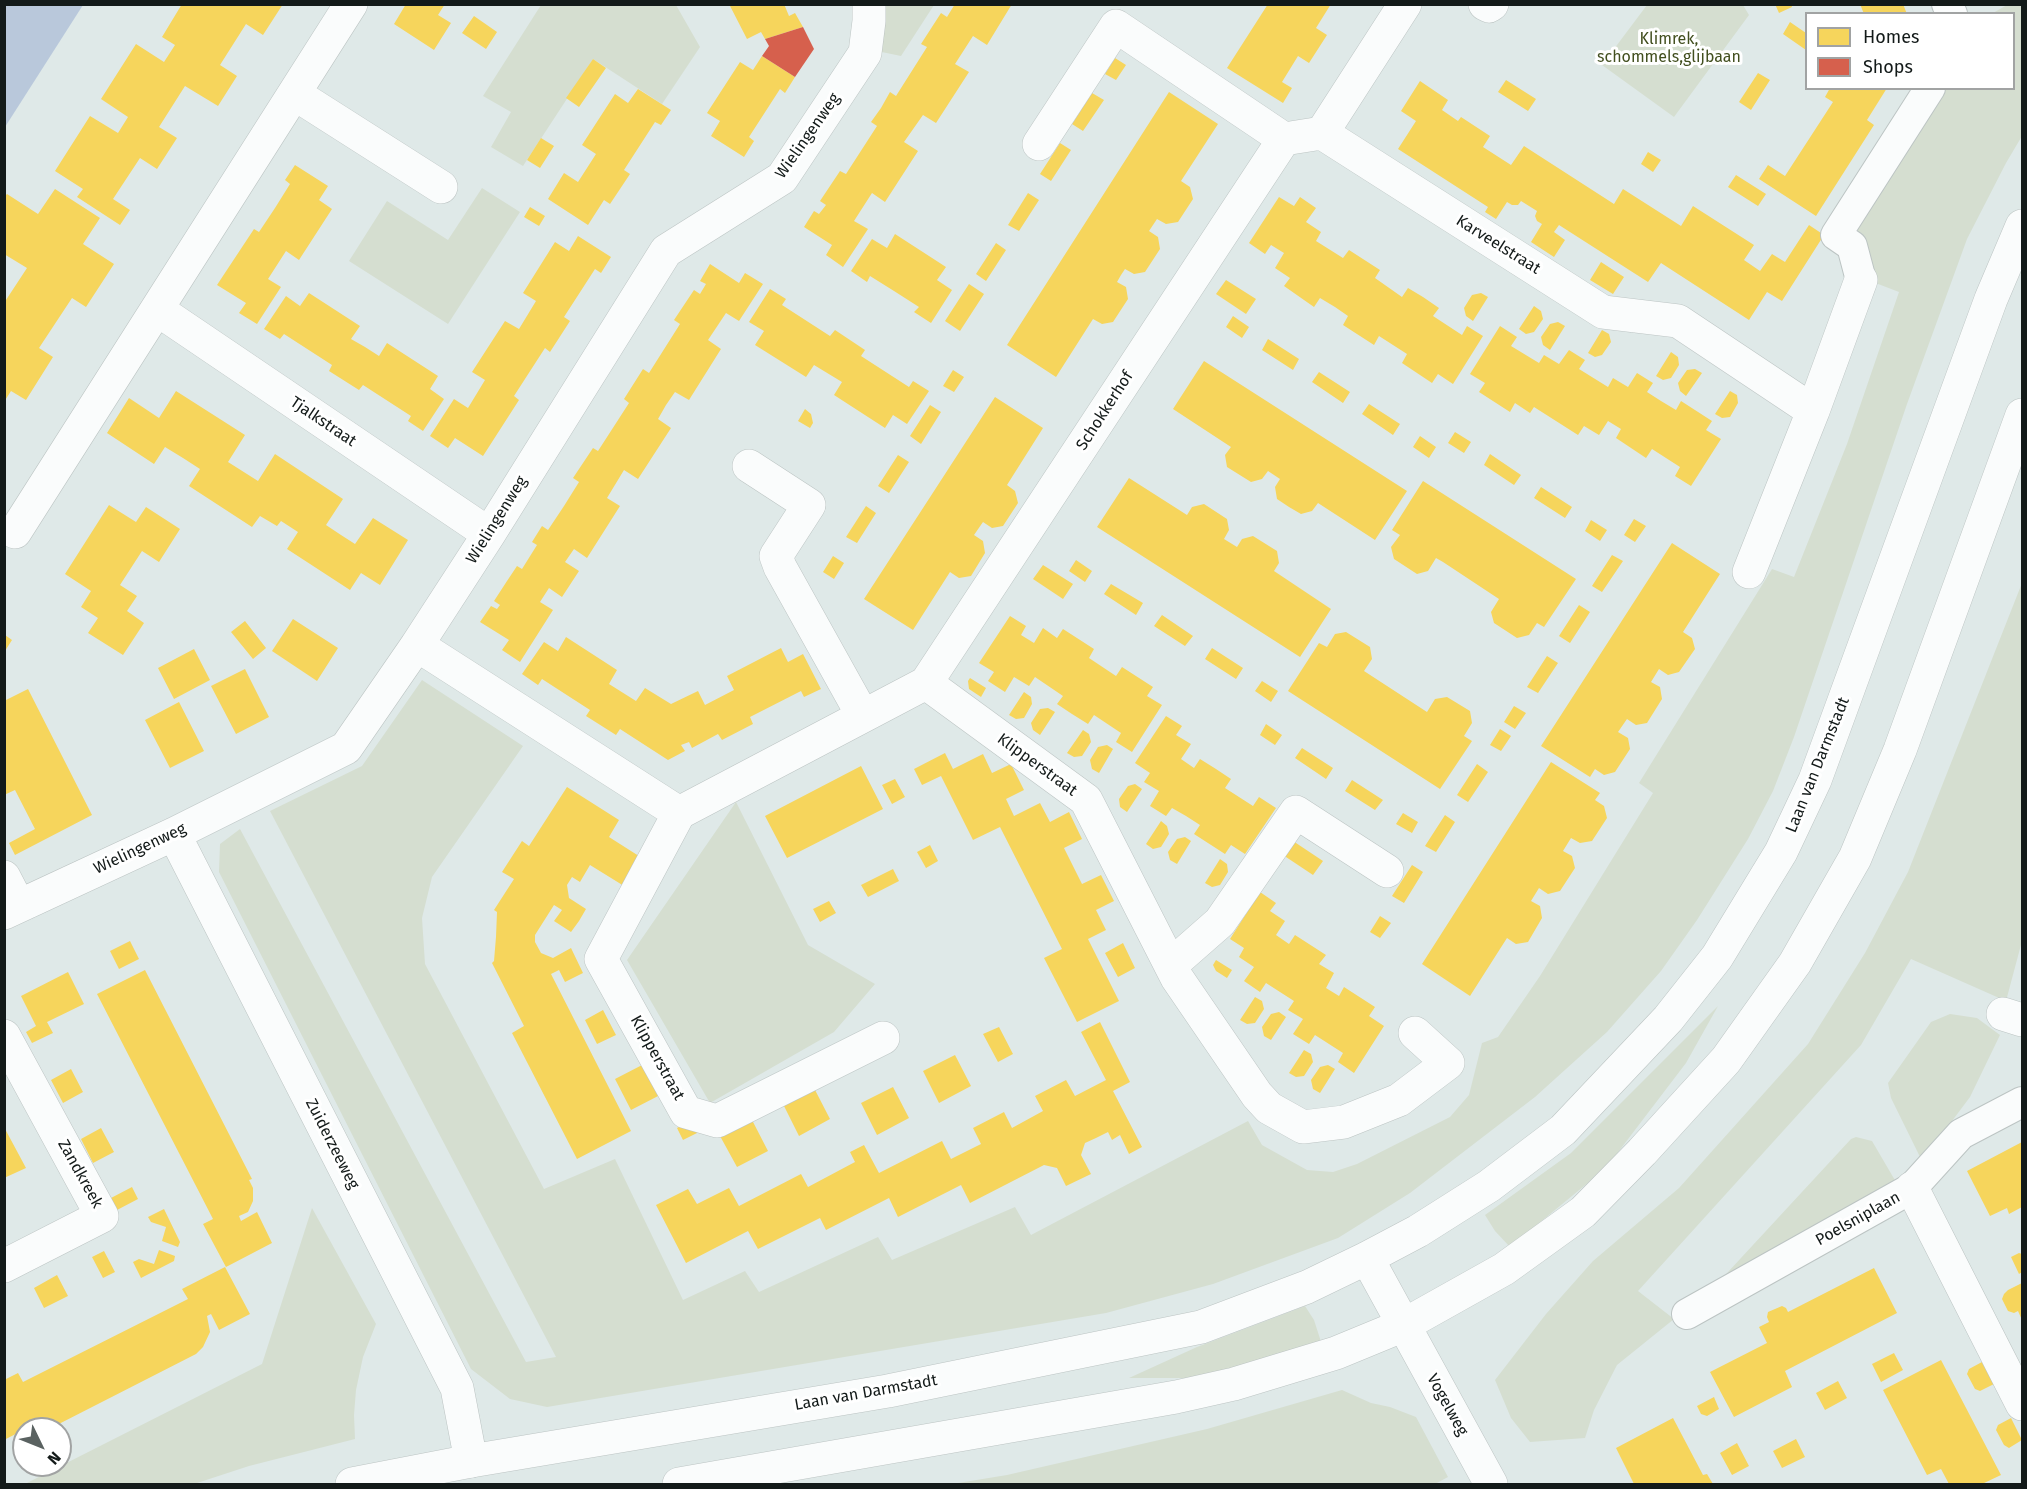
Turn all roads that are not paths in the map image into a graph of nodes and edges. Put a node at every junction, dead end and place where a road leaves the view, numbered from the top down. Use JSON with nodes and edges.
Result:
{"nodes":[{"id":1,"x":351,"y":4,"type":"edge"},
{"id":2,"x":869,"y":4,"type":"edge"},
{"id":3,"x":1405,"y":4,"type":"edge"},
{"id":4,"x":1485,"y":4,"type":"edge"},
{"id":5,"x":1492,"y":4,"type":"edge"},
{"id":6,"x":1123,"y":15,"type":"edge"},
{"id":7,"x":1929,"y":90,"type":"edge"},
{"id":8,"x":295,"y":94,"type":"junction"},
{"id":9,"x":1322,"y":133,"type":"junction"},
{"id":10,"x":1284,"y":139,"type":"junction"},
{"id":11,"x":1039,"y":144,"type":"dead end"},
{"id":12,"x":441,"y":187,"type":"dead end"},
{"id":13,"x":2022,"y":226,"type":"edge"},
{"id":14,"x":1861,"y":280,"type":"joint"},
{"id":15,"x":158,"y":310,"type":"junction"},
{"id":16,"x":1813,"y":411,"type":"junction"},
{"id":17,"x":2022,"y":415,"type":"edge"},
{"id":18,"x":749,"y":466,"type":"dead end"},
{"id":19,"x":15,"y":532,"type":"dead end"},
{"id":20,"x":489,"y":534,"type":"junction"},
{"id":21,"x":1749,"y":572,"type":"dead end"},
{"id":22,"x":417,"y":645,"type":"junction"},
{"id":23,"x":926,"y":683,"type":"junction"},
{"id":24,"x":863,"y":716,"type":"junction"},
{"id":25,"x":679,"y":813,"type":"junction"},
{"id":26,"x":174,"y":834,"type":"junction"},
{"id":27,"x":1387,"y":871,"type":"dead end"},
{"id":28,"x":9,"y":899,"type":"edge"},
{"id":29,"x":1170,"y":965,"type":"junction"},
{"id":30,"x":1415,"y":1033,"type":"dead end"},
{"id":31,"x":4,"y":1036,"type":"edge"},
{"id":32,"x":883,"y":1038,"type":"dead end"},
{"id":33,"x":2022,"y":1102,"type":"edge"},
{"id":34,"x":1912,"y":1188,"type":"junction"},
{"id":35,"x":1367,"y":1258,"type":"junction"},
{"id":36,"x":4,"y":1266,"type":"edge"},
{"id":37,"x":1687,"y":1314,"type":"dead end"},
{"id":38,"x":1404,"y":1325,"type":"junction"},
{"id":39,"x":2022,"y":1404,"type":"edge"},
{"id":40,"x":473,"y":1473,"type":"edge"},
{"id":41,"x":352,"y":1485,"type":"edge"},
{"id":42,"x":679,"y":1485,"type":"edge"},
{"id":43,"x":1491,"y":1485,"type":"edge"}],
"edges":[{"from":1,"to":8,"type":"street"},
{"from":2,"to":20,"type":"street","name":"Wielingenweg"},
{"from":3,"to":9,"type":"street"},
{"from":4,"to":5,"type":"street"},
{"from":6,"to":10,"type":"street"},
{"from":6,"to":11,"type":"street"},
{"from":7,"to":14,"type":"street"},
{"from":8,"to":12,"type":"street"},
{"from":8,"to":15,"type":"street"},
{"from":9,"to":10,"type":"street"},
{"from":9,"to":16,"type":"street","name":"Karveelstraat"},
{"from":10,"to":23,"type":"street","name":"Schokkerhof"},
{"from":13,"to":35,"type":"street","name":"Laan van Darmstadt"},
{"from":14,"to":16,"type":"street"},
{"from":15,"to":19,"type":"street"},
{"from":15,"to":20,"type":"street","name":"Tjalkstraat"},
{"from":16,"to":21,"type":"street"},
{"from":17,"to":38,"type":"street"},
{"from":18,"to":24,"type":"street"},
{"from":20,"to":22,"type":"street","name":"Wielingenweg"},
{"from":22,"to":25,"type":"street"},
{"from":22,"to":26,"type":"street","name":"Wielingenweg"},
{"from":23,"to":24,"type":"street"},
{"from":23,"to":29,"type":"street","name":"Klipperstraat"},
{"from":24,"to":25,"type":"street"},
{"from":25,"to":32,"type":"street","name":"Klipperstraat"},
{"from":26,"to":28,"type":"street","name":"Wielingenweg"},
{"from":26,"to":40,"type":"street","name":"Zuiderzeeweg"},
{"from":27,"to":29,"type":"street"},
{"from":29,"to":30,"type":"street","name":"Klipperstraat"},
{"from":31,"to":36,"type":"street","name":"Zandkreek"},
{"from":33,"to":34,"type":"street"},
{"from":34,"to":37,"type":"street","name":"Poelsniplaan"},
{"from":34,"to":39,"type":"street","name":"Poelsniplaan"},
{"from":35,"to":38,"type":"street"},
{"from":35,"to":40,"type":"street","name":"Laan van Darmstadt"},
{"from":38,"to":42,"type":"street"},
{"from":38,"to":43,"type":"street","name":"Vogelweg"},
{"from":40,"to":41,"type":"street","name":"Laan van Darmstadt"}]}
